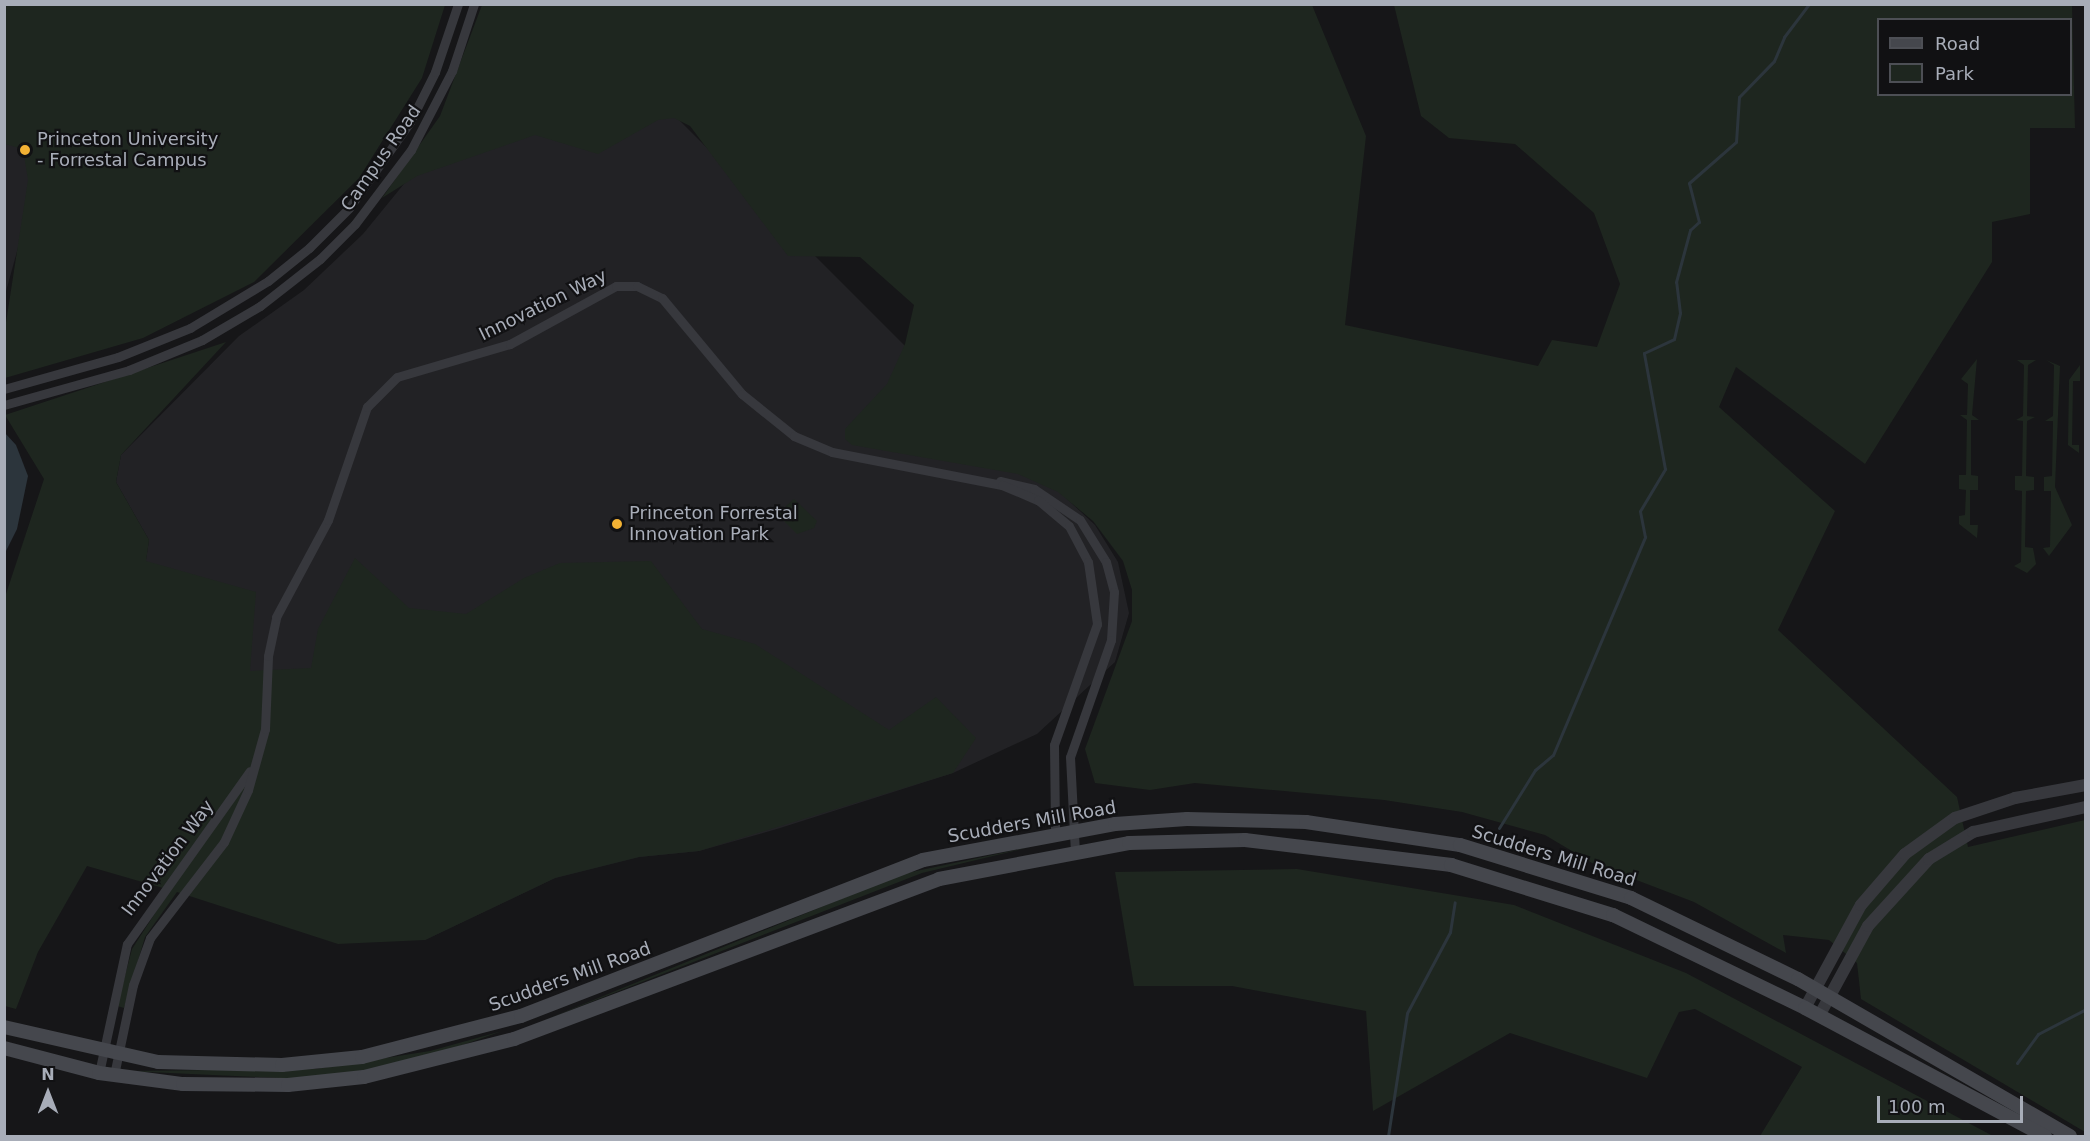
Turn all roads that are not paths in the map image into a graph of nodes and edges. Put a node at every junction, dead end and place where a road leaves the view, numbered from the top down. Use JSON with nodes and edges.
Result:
{"nodes":[{"id":1,"x":458,"y":4,"type":"edge"},
{"id":2,"x":474,"y":4,"type":"edge"},
{"id":3,"x":4,"y":389,"type":"edge"},
{"id":4,"x":4,"y":405,"type":"edge"},
{"id":5,"x":983,"y":480,"type":"junction"},
{"id":6,"x":258,"y":759,"type":"junction"},
{"id":7,"x":2085,"y":785,"type":"edge"},
{"id":8,"x":2085,"y":807,"type":"edge"},
{"id":9,"x":1073,"y":830,"type":"junction"},
{"id":10,"x":1055,"y":832,"type":"junction"},
{"id":11,"x":202,"y":842,"type":"junction"},
{"id":12,"x":1075,"y":851,"type":"junction"},
{"id":13,"x":217,"y":853,"type":"junction"},
{"id":14,"x":1814,"y":988,"type":"junction"},
{"id":15,"x":1828,"y":996,"type":"junction"},
{"id":16,"x":1805,"y":1008,"type":"junction"},
{"id":17,"x":1819,"y":1016,"type":"junction"},
{"id":18,"x":4,"y":1027,"type":"edge"},
{"id":19,"x":4,"y":1048,"type":"edge"},
{"id":20,"x":103,"y":1053,"type":"junction"},
{"id":21,"x":117,"y":1056,"type":"junction"},
{"id":22,"x":99,"y":1073,"type":"junction"},
{"id":23,"x":114,"y":1076,"type":"junction"},
{"id":24,"x":2045,"y":1137,"type":"edge"},
{"id":25,"x":2070,"y":1137,"type":"edge"}],
"edges":[{"from":1,"to":3,"type":"street","name":"Campus Road"},
{"from":2,"to":4,"type":"street","name":"Campus Road"},
{"from":5,"to":6,"type":"street","name":"Innovation Way"},
{"from":5,"to":9,"type":"street","name":"Innovation Way"},
{"from":5,"to":10,"type":"street","name":"Innovation Way"},
{"from":6,"to":11,"type":"street","name":"Innovation Way"},
{"from":6,"to":13,"type":"street","name":"Innovation Way"},
{"from":7,"to":14,"type":"street"},
{"from":8,"to":15,"type":"street"},
{"from":9,"to":10,"type":"main road","name":"Scudders Mill Road"},
{"from":9,"to":12,"type":"street","name":"Innovation Way"},
{"from":9,"to":14,"type":"main road","name":"Scudders Mill Road"},
{"from":10,"to":21,"type":"main road","name":"Scudders Mill Road"},
{"from":11,"to":13,"type":"street"},
{"from":11,"to":20,"type":"street","name":"Innovation Way"},
{"from":12,"to":16,"type":"main road","name":"Scudders Mill Road"},
{"from":12,"to":23,"type":"main road","name":"Scudders Mill Road"},
{"from":13,"to":21,"type":"street","name":"Innovation Way"},
{"from":14,"to":15,"type":"main road","name":"Scudders Mill Road"},
{"from":14,"to":16,"type":"street"},
{"from":15,"to":17,"type":"street"},
{"from":15,"to":25,"type":"main road","name":"Scudders Mill Road"},
{"from":16,"to":17,"type":"main road","name":"Scudders Mill Road"},
{"from":17,"to":24,"type":"main road","name":"Scudders Mill Road"},
{"from":18,"to":20,"type":"main road","name":"Scudders Mill Road"},
{"from":19,"to":22,"type":"main road","name":"Scudders Mill Road"},
{"from":20,"to":21,"type":"main road","name":"Scudders Mill Road"},
{"from":20,"to":22,"type":"street","name":"Innovation Way"},
{"from":21,"to":23,"type":"street","name":"Innovation Way"},
{"from":22,"to":23,"type":"main road","name":"Scudders Mill Road"}]}
